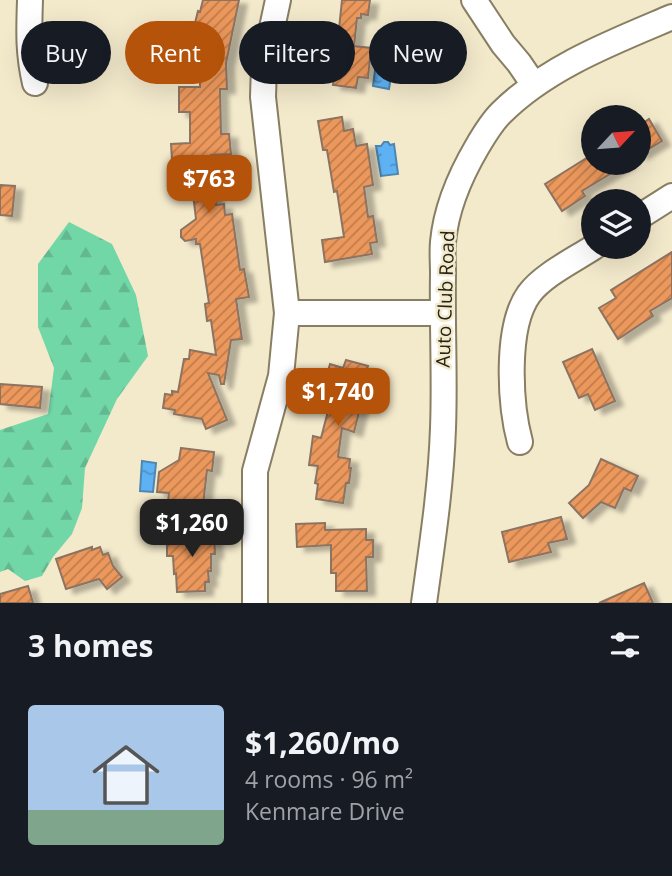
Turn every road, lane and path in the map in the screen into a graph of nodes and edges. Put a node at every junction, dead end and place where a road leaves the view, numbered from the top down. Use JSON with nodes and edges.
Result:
{"nodes":[{"id":1,"x":30,"y":0,"type":"edge"},
{"id":2,"x":278,"y":0,"type":"edge"},
{"id":3,"x":474,"y":0,"type":"edge"},
{"id":4,"x":672,"y":17,"type":"edge"},
{"id":5,"x":29,"y":21,"type":"edge"},
{"id":6,"x":534,"y":85,"type":"junction"},
{"id":7,"x":672,"y":196,"type":"edge"},
{"id":8,"x":651,"y":210,"type":"edge"},
{"id":9,"x":581,"y":256,"type":"edge"},
{"id":10,"x":287,"y":313,"type":"junction"},
{"id":11,"x":442,"y":313,"type":"junction"},
{"id":12,"x":520,"y":442,"type":"dead end"},
{"id":13,"x":255,"y":603,"type":"edge"},
{"id":14,"x":424,"y":603,"type":"edge"}],
"edges":[{"from":1,"to":5,"type":"street"},
{"from":2,"to":10,"type":"street"},
{"from":3,"to":6,"type":"street"},
{"from":4,"to":6,"type":"street","name":"Auto Club Road"},
{"from":6,"to":11,"type":"street","name":"Auto Club Road"},
{"from":7,"to":8,"type":"street"},
{"from":9,"to":12,"type":"street"},
{"from":10,"to":11,"type":"street"},
{"from":10,"to":13,"type":"street"},
{"from":11,"to":14,"type":"street","name":"Auto Club Road"}]}
